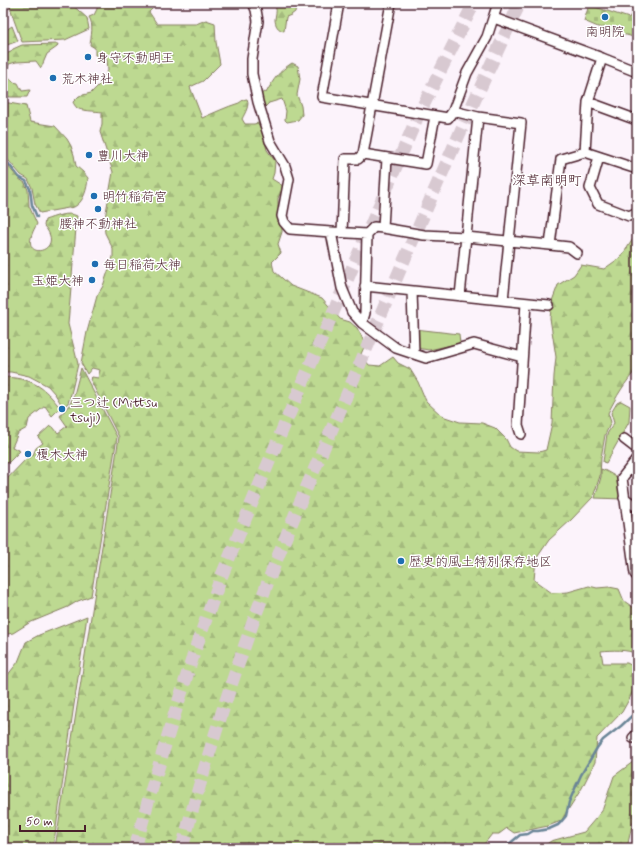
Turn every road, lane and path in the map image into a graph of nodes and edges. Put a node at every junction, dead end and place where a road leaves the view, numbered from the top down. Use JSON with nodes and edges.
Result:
{"nodes":[{"id":1,"x":253,"y":3,"type":"edge"},
{"id":2,"x":338,"y":3,"type":"edge"},
{"id":3,"x":391,"y":3,"type":"edge"},
{"id":4,"x":498,"y":3,"type":"edge"},
{"id":5,"x":494,"y":18,"type":"junction"},
{"id":6,"x":602,"y":58,"type":"junction"},
{"id":7,"x":637,"y":72,"type":"edge"},
{"id":8,"x":588,"y":102,"type":"junction"},
{"id":9,"x":372,"y":106,"type":"junction"},
{"id":10,"x":453,"y":111,"type":"junction"},
{"id":11,"x":434,"y":116,"type":"junction"},
{"id":12,"x":478,"y":117,"type":"junction"},
{"id":13,"x":637,"y":120,"type":"edge"},
{"id":14,"x":585,"y":152,"type":"junction"},
{"id":15,"x":363,"y":154,"type":"junction"},
{"id":16,"x":599,"y":157,"type":"junction"},
{"id":17,"x":387,"y":158,"type":"junction"},
{"id":18,"x":637,"y":170,"type":"edge"},
{"id":19,"x":637,"y":212,"type":"edge"},
{"id":20,"x":383,"y":228,"type":"junction"},
{"id":21,"x":331,"y":232,"type":"junction"},
{"id":22,"x":342,"y":233,"type":"junction"},
{"id":23,"x":367,"y":234,"type":"junction"},
{"id":24,"x":466,"y":237,"type":"junction"},
{"id":25,"x":509,"y":242,"type":"junction"},
{"id":26,"x":550,"y":245,"type":"junction"},
{"id":27,"x":577,"y":253,"type":"dead end"},
{"id":28,"x":365,"y":286,"type":"junction"},
{"id":29,"x":412,"y":290,"type":"junction"},
{"id":30,"x":460,"y":296,"type":"junction"},
{"id":31,"x":503,"y":300,"type":"junction"},
{"id":32,"x":526,"y":303,"type":"junction"},
{"id":33,"x":549,"y":305,"type":"dead end"},
{"id":34,"x":362,"y":323,"type":"junction"},
{"id":35,"x":414,"y":354,"type":"junction"},
{"id":36,"x":522,"y":357,"type":"junction"},
{"id":37,"x":521,"y":434,"type":"dead end"},
{"id":38,"x":624,"y":439,"type":"dead end"},
{"id":39,"x":637,"y":450,"type":"edge"},
{"id":40,"x":637,"y":459,"type":"edge"},
{"id":41,"x":624,"y":498,"type":"junction"},
{"id":42,"x":637,"y":508,"type":"edge"},
{"id":43,"x":637,"y":576,"type":"edge"}],
"edges":[{"from":1,"to":21,"type":"street"},
{"from":2,"to":9,"type":"street"},
{"from":3,"to":9,"type":"street"},
{"from":4,"to":5,"type":"street"},
{"from":5,"to":6,"type":"street"},
{"from":5,"to":10,"type":"street"},
{"from":6,"to":7,"type":"street"},
{"from":6,"to":8,"type":"street"},
{"from":8,"to":13,"type":"street"},
{"from":8,"to":14,"type":"street"},
{"from":9,"to":11,"type":"street"},
{"from":9,"to":15,"type":"street"},
{"from":10,"to":11,"type":"street"},
{"from":10,"to":12,"type":"street"},
{"from":11,"to":17,"type":"street"},
{"from":12,"to":24,"type":"street"},
{"from":12,"to":25,"type":"street"},
{"from":14,"to":16,"type":"street"},
{"from":14,"to":26,"type":"street"},
{"from":15,"to":17,"type":"street"},
{"from":15,"to":22,"type":"street"},
{"from":16,"to":18,"type":"street"},
{"from":16,"to":19,"type":"street"},
{"from":17,"to":20,"type":"street"},
{"from":20,"to":23,"type":"street"},
{"from":20,"to":24,"type":"street"},
{"from":21,"to":22,"type":"street"},
{"from":21,"to":34,"type":"street"},
{"from":22,"to":23,"type":"street"},
{"from":23,"to":28,"type":"street"},
{"from":24,"to":25,"type":"street"},
{"from":24,"to":30,"type":"street"},
{"from":25,"to":26,"type":"street"},
{"from":25,"to":31,"type":"street"},
{"from":26,"to":27,"type":"street"},
{"from":28,"to":29,"type":"street"},
{"from":28,"to":34,"type":"street"},
{"from":29,"to":30,"type":"street"},
{"from":29,"to":35,"type":"street"},
{"from":30,"to":31,"type":"street"},
{"from":31,"to":32,"type":"street"},
{"from":32,"to":33,"type":"street"},
{"from":32,"to":36,"type":"street"},
{"from":34,"to":35,"type":"street"},
{"from":35,"to":36,"type":"street"},
{"from":36,"to":37,"type":"street"},
{"from":38,"to":39,"type":"street"},
{"from":40,"to":41,"type":"street"},
{"from":41,"to":42,"type":"street"},
{"from":41,"to":43,"type":"street"}]}
